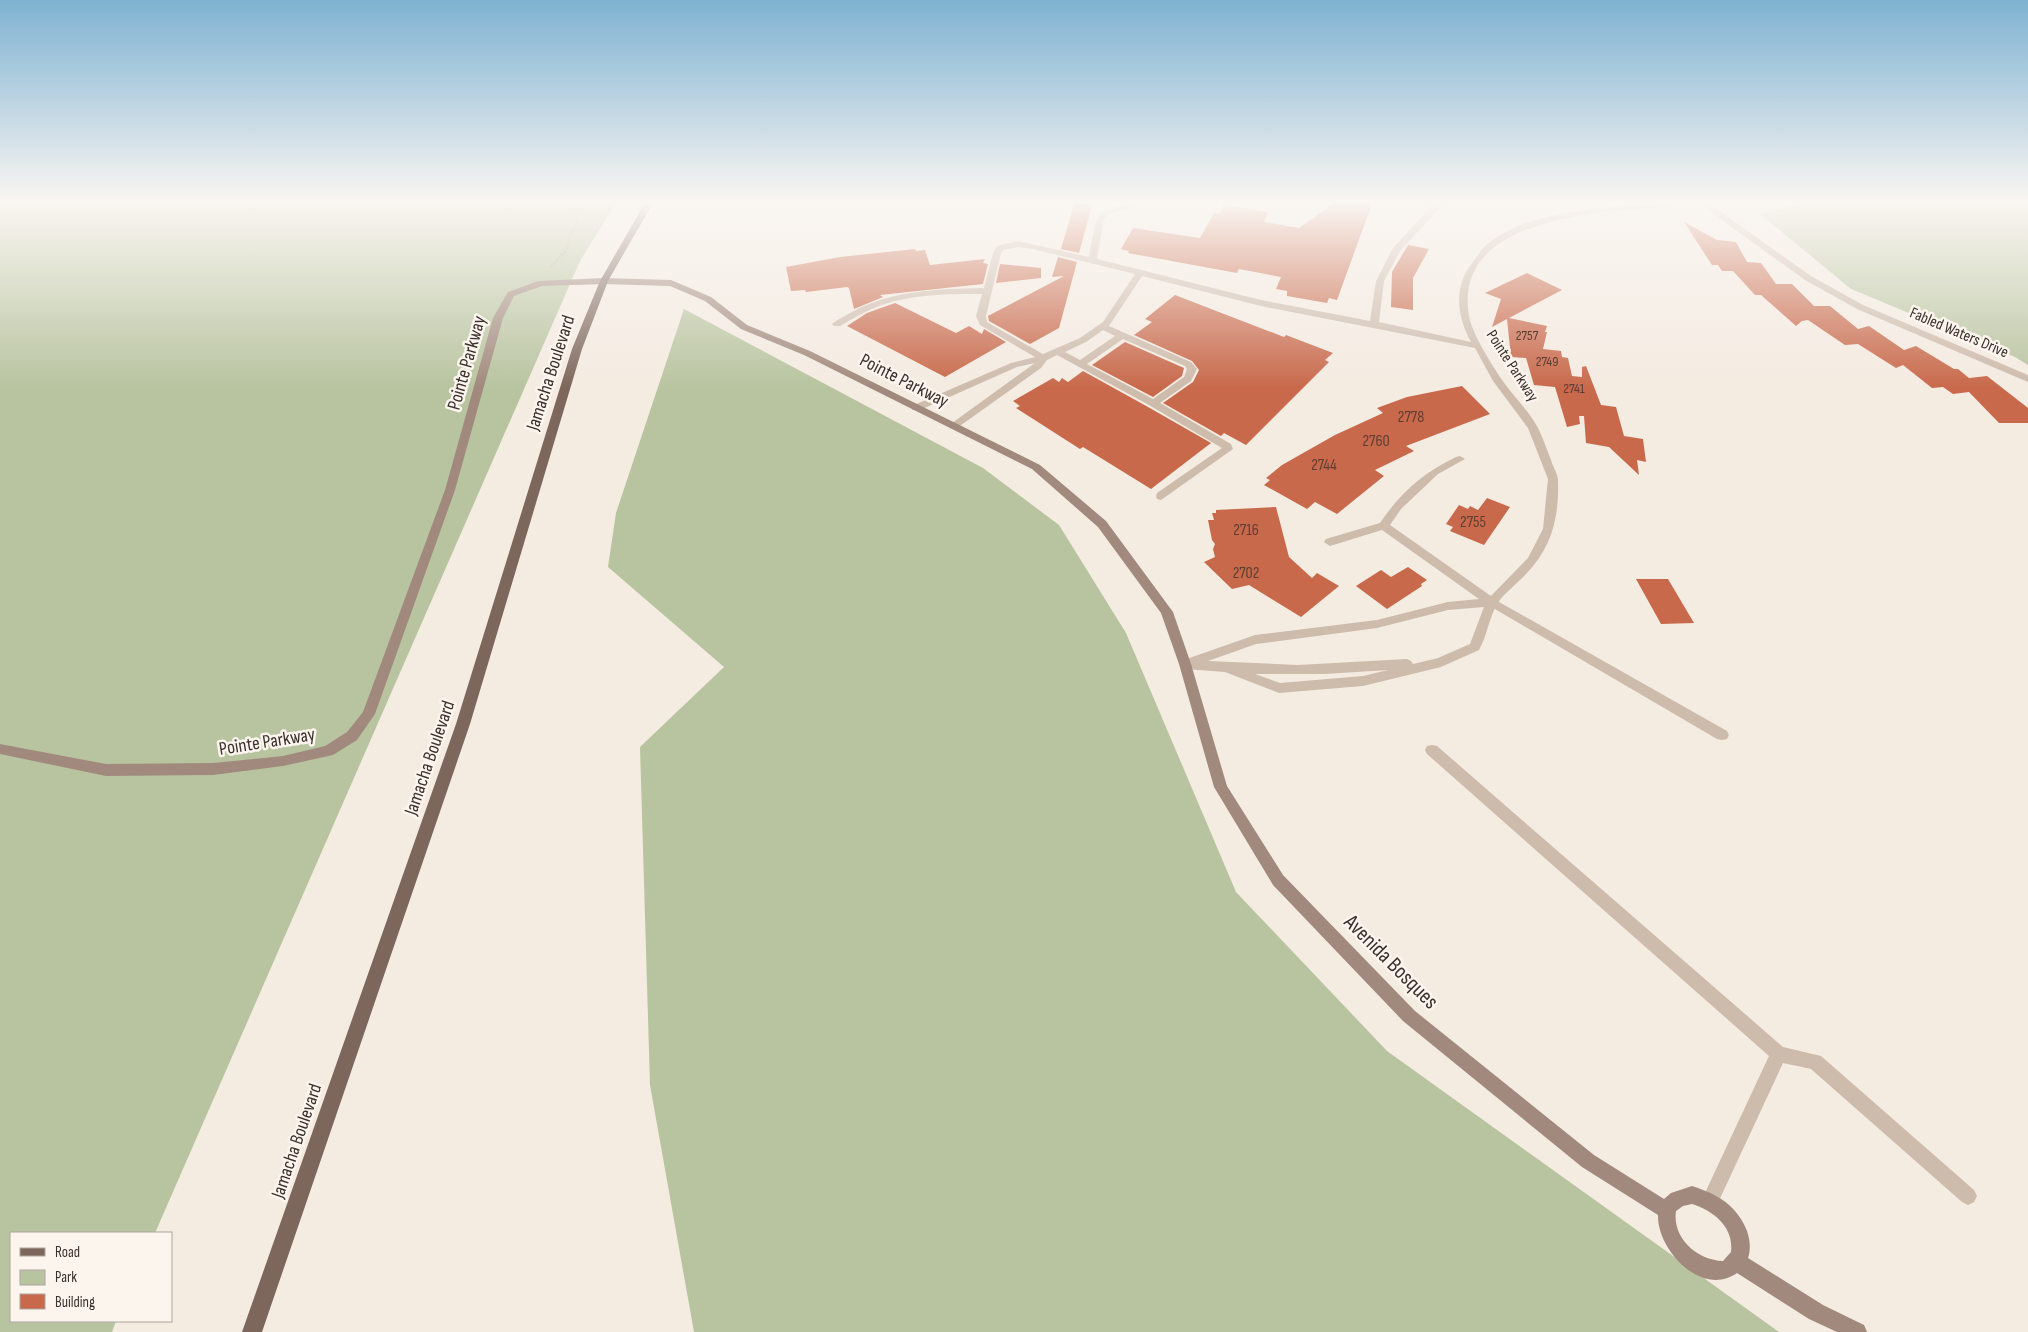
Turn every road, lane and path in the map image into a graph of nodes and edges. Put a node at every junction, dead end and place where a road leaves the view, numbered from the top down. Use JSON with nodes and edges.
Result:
{"nodes":[{"id":1,"x":553,"y":263,"type":"edge"},
{"id":2,"x":614,"y":263,"type":"edge"},
{"id":3,"x":994,"y":263,"type":"edge"},
{"id":4,"x":1097,"y":263,"type":"edge"},
{"id":5,"x":1389,"y":263,"type":"edge"},
{"id":6,"x":1475,"y":263,"type":"edge"},
{"id":7,"x":1787,"y":263,"type":"edge"},
{"id":8,"x":1140,"y":273,"type":"junction"},
{"id":9,"x":604,"y":281,"type":"junction"},
{"id":10,"x":541,"y":283,"type":"junction"},
{"id":11,"x":986,"y":291,"type":"junction"},
{"id":12,"x":837,"y":324,"type":"dead end"},
{"id":13,"x":1374,"y":324,"type":"junction"},
{"id":14,"x":1103,"y":327,"type":"junction"},
{"id":15,"x":1122,"y":335,"type":"junction"},
{"id":16,"x":1476,"y":346,"type":"junction"},
{"id":17,"x":1058,"y":352,"type":"junction"},
{"id":18,"x":1044,"y":358,"type":"junction"},
{"id":19,"x":1080,"y":364,"type":"junction"},
{"id":20,"x":987,"y":376,"type":"junction"},
{"id":21,"x":2028,"y":379,"type":"edge"},
{"id":22,"x":1009,"y":387,"type":"junction"},
{"id":23,"x":1153,"y":403,"type":"junction"},
{"id":24,"x":916,"y":408,"type":"junction"},
{"id":25,"x":953,"y":426,"type":"junction"},
{"id":26,"x":1460,"y":459,"type":"dead end"},
{"id":27,"x":1161,"y":496,"type":"dead end"},
{"id":28,"x":1384,"y":526,"type":"junction"},
{"id":29,"x":1330,"y":542,"type":"dead end"},
{"id":30,"x":1492,"y":602,"type":"junction"},
{"id":31,"x":1185,"y":664,"type":"junction"},
{"id":32,"x":1722,"y":735,"type":"dead end"},
{"id":33,"x":0,"y":749,"type":"edge"},
{"id":34,"x":1432,"y":750,"type":"dead end"},
{"id":35,"x":1780,"y":1054,"type":"junction"},
{"id":36,"x":1968,"y":1196,"type":"dead end"},
{"id":37,"x":1710,"y":1201,"type":"junction"},
{"id":38,"x":1667,"y":1211,"type":"junction"},
{"id":39,"x":1737,"y":1262,"type":"junction"},
{"id":40,"x":252,"y":1332,"type":"edge"},
{"id":41,"x":1857,"y":1332,"type":"edge"}],
"edges":[{"from":1,"to":10,"type":"path"},
{"from":2,"to":9,"type":"main road","name":"Jamacha Boulevard"},
{"from":3,"to":11,"type":"street"},
{"from":4,"to":8,"type":"street"},
{"from":5,"to":13,"type":"street"},
{"from":6,"to":16,"type":"street","name":"Pointe Parkway"},
{"from":7,"to":21,"type":"street","name":"Fabled Waters Drive"},
{"from":8,"to":13,"type":"street"},
{"from":8,"to":14,"type":"street"},
{"from":9,"to":10,"type":"street","name":"Pointe Parkway"},
{"from":9,"to":24,"type":"street","name":"Pointe Parkway"},
{"from":9,"to":40,"type":"main road","name":"Jamacha Boulevard"},
{"from":10,"to":33,"type":"street","name":"Pointe Parkway"},
{"from":11,"to":12,"type":"street"},
{"from":11,"to":18,"type":"street"},
{"from":13,"to":16,"type":"street"},
{"from":14,"to":15,"type":"street"},
{"from":14,"to":17,"type":"street"},
{"from":15,"to":19,"type":"street"},
{"from":15,"to":23,"type":"street"},
{"from":16,"to":30,"type":"street","name":"Pointe Parkway"},
{"from":17,"to":18,"type":"street"},
{"from":17,"to":19,"type":"street"},
{"from":18,"to":20,"type":"street"},
{"from":18,"to":22,"type":"street"},
{"from":19,"to":23,"type":"street"},
{"from":20,"to":22,"type":"street"},
{"from":20,"to":24,"type":"street"},
{"from":22,"to":25,"type":"street"},
{"from":23,"to":27,"type":"street"},
{"from":24,"to":25,"type":"street","name":"Pointe Parkway"},
{"from":25,"to":31,"type":"street","name":"Pointe Parkway"},
{"from":26,"to":28,"type":"street"},
{"from":28,"to":29,"type":"street"},
{"from":28,"to":30,"type":"street"},
{"from":30,"to":31,"type":"street"},
{"from":30,"to":31,"type":"street","name":"Pointe Parkway"},
{"from":30,"to":32,"type":"street"},
{"from":31,"to":38,"type":"street","name":"Avenida Bosques"},
{"from":34,"to":35,"type":"street"},
{"from":35,"to":36,"type":"street"},
{"from":35,"to":37,"type":"street"},
{"from":37,"to":38,"type":"street"},
{"from":37,"to":39,"type":"street"},
{"from":38,"to":39,"type":"street"},
{"from":39,"to":41,"type":"street"}]}
